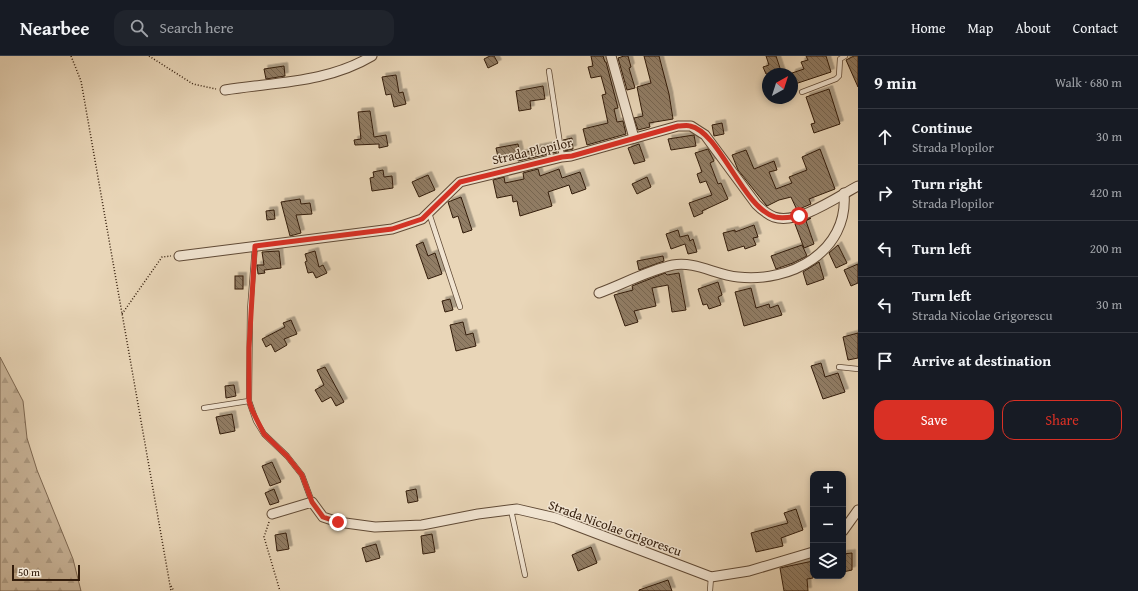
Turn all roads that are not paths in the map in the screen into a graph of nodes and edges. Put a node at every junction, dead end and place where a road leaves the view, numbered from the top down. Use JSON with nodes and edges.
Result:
{"nodes":[{"id":1,"x":372,"y":56,"type":"edge"},
{"id":2,"x":611,"y":56,"type":"edge"},
{"id":3,"x":845,"y":56,"type":"edge"},
{"id":4,"x":549,"y":70,"type":"dead end"},
{"id":5,"x":225,"y":90,"type":"road end"},
{"id":6,"x":802,"y":92,"type":"dead end"},
{"id":7,"x":634,"y":138,"type":"junction"},
{"id":8,"x":562,"y":157,"type":"junction"},
{"id":9,"x":858,"y":186,"type":"edge"},
{"id":10,"x":844,"y":193,"type":"junction"},
{"id":11,"x":429,"y":213,"type":"junction"},
{"id":12,"x":255,"y":246,"type":"junction"},
{"id":13,"x":178,"y":256,"type":"road end"},
{"id":14,"x":598,"y":294,"type":"dead end"},
{"id":15,"x":460,"y":307,"type":"dead end"},
{"id":16,"x":838,"y":367,"type":"dead end"},
{"id":17,"x":858,"y":369,"type":"edge"},
{"id":18,"x":249,"y":401,"type":"junction"},
{"id":19,"x":204,"y":408,"type":"dead end"},
{"id":20,"x":312,"y":502,"type":"junction"},
{"id":21,"x":511,"y":510,"type":"junction"},
{"id":22,"x":858,"y":510,"type":"edge"},
{"id":23,"x":272,"y":514,"type":"road end"},
{"id":24,"x":846,"y":527,"type":"edge"},
{"id":25,"x":810,"y":553,"type":"edge"},
{"id":26,"x":525,"y":575,"type":"dead end"},
{"id":27,"x":711,"y":577,"type":"junction"},
{"id":28,"x":710,"y":591,"type":"edge"}],
"edges":[{"from":1,"to":5,"type":"street"},
{"from":2,"to":7,"type":"street"},
{"from":3,"to":6,"type":"lane"},
{"from":4,"to":8,"type":"lane"},
{"from":7,"to":8,"type":"street","name":"Strada Plopilor"},
{"from":7,"to":10,"type":"street","name":"Strada Plopilor"},
{"from":8,"to":11,"type":"street","name":"Strada Plopilor"},
{"from":9,"to":10,"type":"street","name":"Strada Plopilor"},
{"from":10,"to":14,"type":"street"},
{"from":11,"to":12,"type":"street","name":"Strada Plopilor"},
{"from":11,"to":15,"type":"lane"},
{"from":12,"to":13,"type":"street","name":"Strada Plopilor"},
{"from":12,"to":18,"type":"lane"},
{"from":16,"to":17,"type":"lane"},
{"from":18,"to":19,"type":"lane"},
{"from":18,"to":20,"type":"lane"},
{"from":20,"to":21,"type":"street","name":"Strada Nicolae Grigorescu"},
{"from":20,"to":23,"type":"street"},
{"from":21,"to":26,"type":"lane"},
{"from":21,"to":27,"type":"street","name":"Strada Nicolae Grigorescu"},
{"from":22,"to":24,"type":"street"},
{"from":25,"to":27,"type":"street","name":"Strada Nicolae Grigorescu"},
{"from":27,"to":28,"type":"lane"}]}
